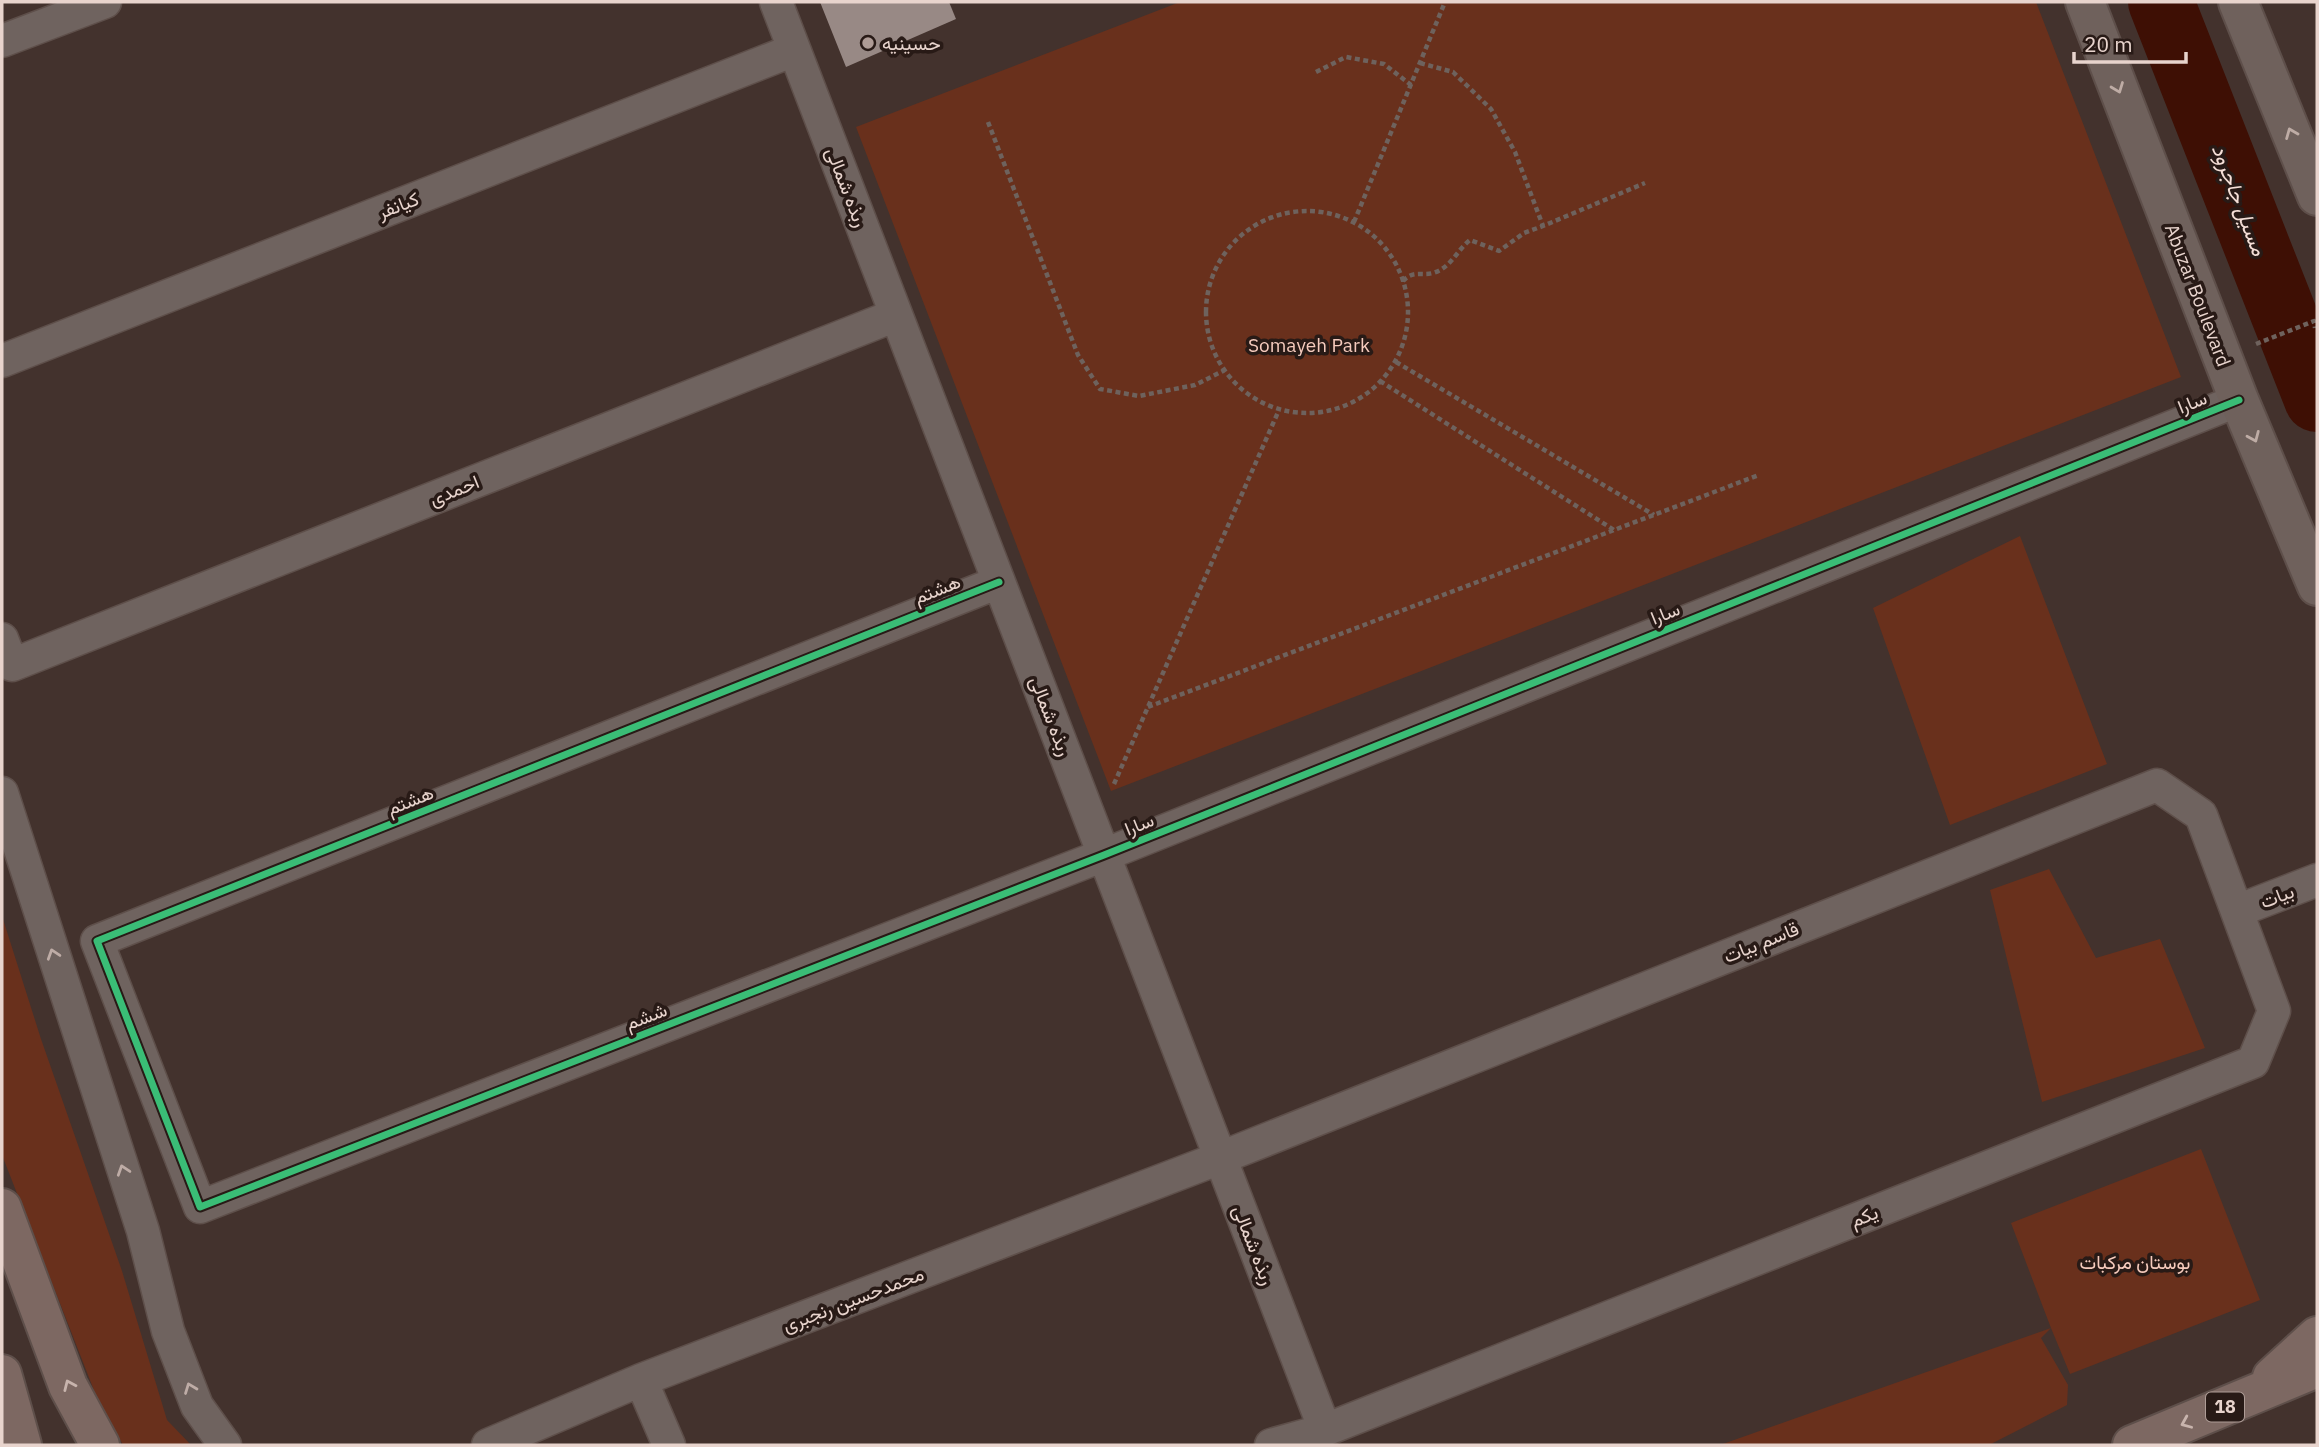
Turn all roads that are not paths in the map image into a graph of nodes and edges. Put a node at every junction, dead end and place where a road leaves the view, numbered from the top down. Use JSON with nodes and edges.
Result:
{"nodes":[{"id":1,"x":105,"y":2,"type":"edge"},
{"id":2,"x":776,"y":2,"type":"edge"},
{"id":3,"x":2085,"y":2,"type":"edge"},
{"id":4,"x":2238,"y":2,"type":"edge"},
{"id":5,"x":2,"y":41,"type":"edge"},
{"id":6,"x":794,"y":50,"type":"junction"},
{"id":7,"x":2317,"y":196,"type":"edge"},
{"id":8,"x":896,"y":315,"type":"junction"},
{"id":9,"x":2,"y":361,"type":"edge"},
{"id":10,"x":2239,"y":400,"type":"junction"},
{"id":11,"x":999,"y":582,"type":"junction"},
{"id":12,"x":2317,"y":586,"type":"edge"},
{"id":13,"x":7,"y":652,"type":"edge"},
{"id":14,"x":2,"y":793,"type":"edge"},
{"id":15,"x":1104,"y":855,"type":"junction"},
{"id":16,"x":2317,"y":880,"type":"edge"},
{"id":17,"x":2237,"y":911,"type":"junction"},
{"id":18,"x":1220,"y":1158,"type":"junction"},
{"id":19,"x":200,"y":1207,"type":"joint"},
{"id":20,"x":2,"y":1208,"type":"edge"},
{"id":21,"x":2317,"y":1336,"type":"edge"},
{"id":22,"x":2317,"y":1368,"type":"edge"},
{"id":23,"x":2,"y":1374,"type":"edge"},
{"id":24,"x":641,"y":1380,"type":"junction"},
{"id":25,"x":2251,"y":1396,"type":"junction"},
{"id":26,"x":1325,"y":1430,"type":"junction"},
{"id":27,"x":22,"y":1445,"type":"edge"},
{"id":28,"x":100,"y":1445,"type":"edge"},
{"id":29,"x":225,"y":1445,"type":"edge"},
{"id":30,"x":488,"y":1445,"type":"edge"},
{"id":31,"x":669,"y":1445,"type":"edge"},
{"id":32,"x":1271,"y":1445,"type":"edge"},
{"id":33,"x":2132,"y":1445,"type":"edge"}],
"edges":[{"from":1,"to":5,"type":"street"},
{"from":2,"to":6,"type":"street","name":"ربذه شمالی"},
{"from":3,"to":10,"type":"main road","name":"Abuzar Boulevard","one_way":true},
{"from":7,"to":4,"type":"main road","one_way":true},
{"from":6,"to":8,"type":"street","name":"ربذه شمالی"},
{"from":6,"to":9,"type":"street","name":"کیانفر"},
{"from":8,"to":11,"type":"street","name":"ربذه شمالی"},
{"from":8,"to":13,"type":"street","name":"احمدی"},
{"from":10,"to":12,"type":"main road","name":"Abuzar Boulevard","one_way":true},
{"from":10,"to":15,"type":"street","name":"سارا"},
{"from":11,"to":15,"type":"street","name":"ربذه شمالی"},
{"from":11,"to":19,"type":"street","name":"هشتم"},
{"from":29,"to":14,"type":"street","one_way":true},
{"from":15,"to":18,"type":"street","name":"ربذه شمالی"},
{"from":15,"to":19,"type":"street","name":"ششم"},
{"from":16,"to":17,"type":"street","name":"بیات"},
{"from":17,"to":18,"type":"street","name":"قاسم بیات"},
{"from":17,"to":26,"type":"street","name":"یکم"},
{"from":18,"to":24,"type":"street","name":"محمدحسین رنجبری"},
{"from":18,"to":26,"type":"street","name":"ربذه شمالی"},
{"from":28,"to":20,"type":"highway","one_way":true},
{"from":21,"to":25,"type":"highway"},
{"from":22,"to":25,"type":"highway","number":"18"},
{"from":23,"to":27,"type":"highway"},
{"from":24,"to":30,"type":"street","name":"محمدحسین رنجبری"},
{"from":24,"to":31,"type":"street"},
{"from":25,"to":33,"type":"highway","number":"18","one_way":true},
{"from":26,"to":32,"type":"street","name":"یکم"}]}
